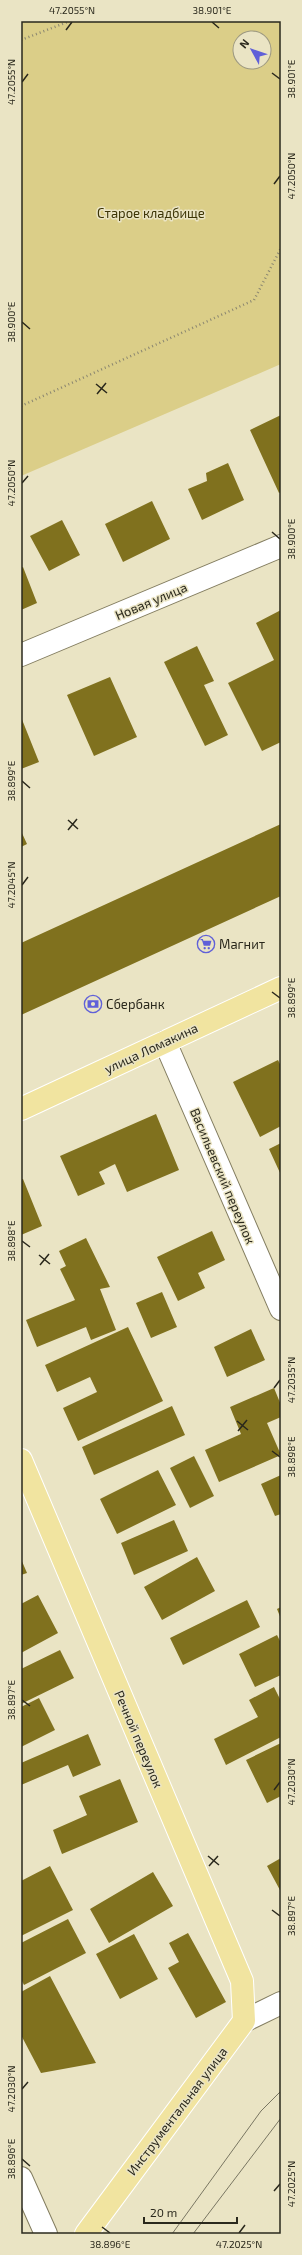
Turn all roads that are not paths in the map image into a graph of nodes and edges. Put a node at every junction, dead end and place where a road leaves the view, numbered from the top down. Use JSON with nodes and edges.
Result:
{"nodes":[{"id":1,"x":281,"y":546,"type":"edge"},
{"id":2,"x":21,"y":655,"type":"edge"},
{"id":3,"x":281,"y":988,"type":"edge"},
{"id":4,"x":165,"y":1042,"type":"junction"},
{"id":5,"x":21,"y":1109,"type":"edge"},
{"id":6,"x":281,"y":1309,"type":"edge"},
{"id":7,"x":21,"y":1460,"type":"edge"},
{"id":8,"x":281,"y":2003,"type":"edge"},
{"id":9,"x":244,"y":2021,"type":"junction"},
{"id":10,"x":21,"y":2178,"type":"edge"},
{"id":11,"x":46,"y":2234,"type":"edge"},
{"id":12,"x":86,"y":2234,"type":"edge"}],
"edges":[{"from":1,"to":2,"type":"street","name":"Новая улица"},
{"from":3,"to":4,"type":"main road","name":"улица Ломакина"},
{"from":4,"to":5,"type":"main road","name":"улица Ломакина"},
{"from":4,"to":6,"type":"street","name":"Васильевский переулок"},
{"from":7,"to":9,"type":"main road","name":"Речной переулок"},
{"from":8,"to":9,"type":"street","name":"Инструментальная улица"},
{"from":9,"to":12,"type":"main road","name":"Инструментальная улица"},
{"from":10,"to":11,"type":"street"}]}
